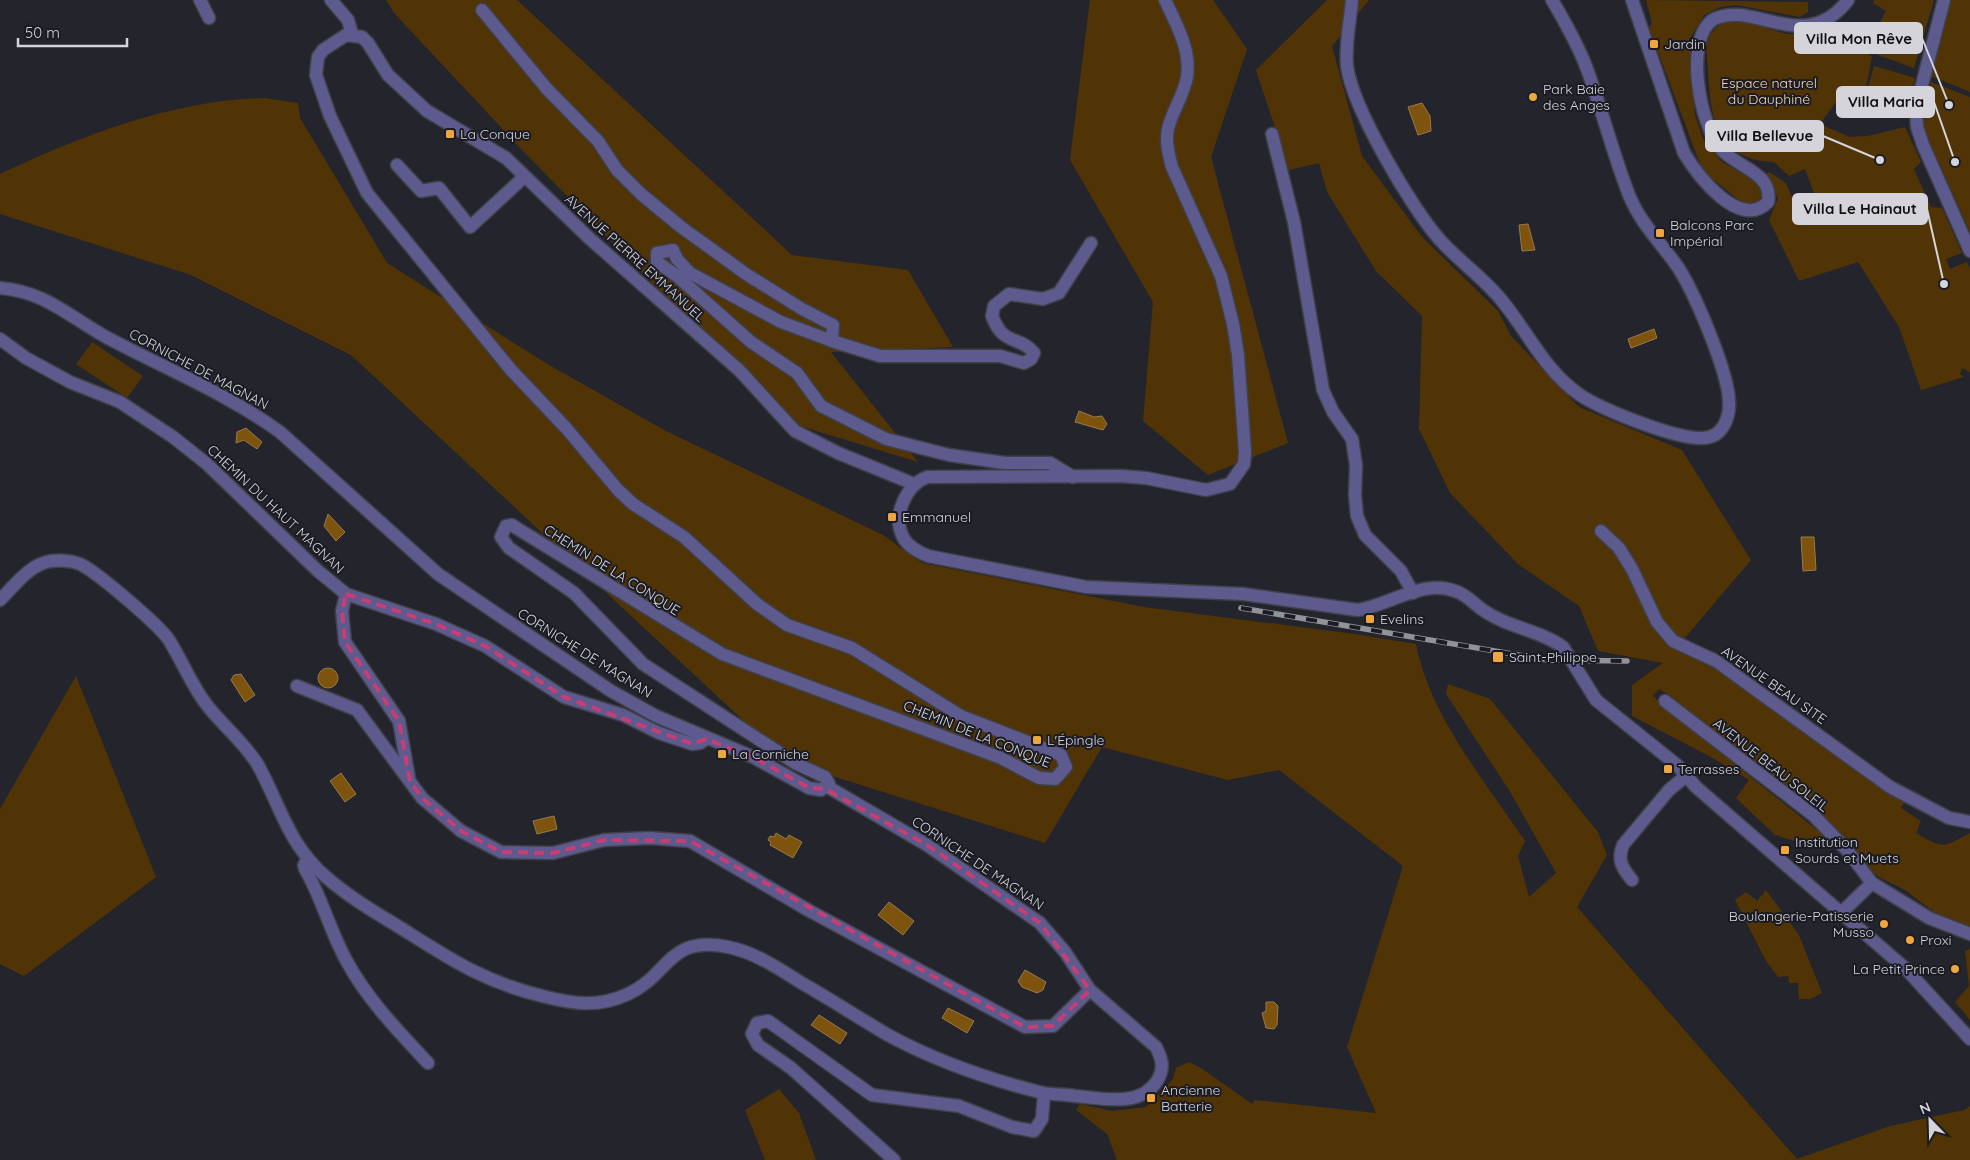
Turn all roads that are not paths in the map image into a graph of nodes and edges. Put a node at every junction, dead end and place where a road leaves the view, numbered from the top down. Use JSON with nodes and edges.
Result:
{"nodes":[{"id":1,"x":200,"y":0,"type":"edge"},
{"id":2,"x":331,"y":0,"type":"edge"},
{"id":3,"x":1165,"y":0,"type":"edge"},
{"id":4,"x":1352,"y":0,"type":"edge"},
{"id":5,"x":1552,"y":0,"type":"edge"},
{"id":6,"x":1632,"y":0,"type":"edge"},
{"id":7,"x":1848,"y":0,"type":"edge"},
{"id":8,"x":1944,"y":0,"type":"edge"},
{"id":9,"x":482,"y":10,"type":"dead end"},
{"id":10,"x":209,"y":18,"type":"dead end"},
{"id":11,"x":352,"y":34,"type":"junction"},
{"id":12,"x":1272,"y":134,"type":"dead end"},
{"id":13,"x":397,"y":166,"type":"dead end"},
{"id":14,"x":524,"y":177,"type":"junction"},
{"id":15,"x":1091,"y":244,"type":"dead end"},
{"id":16,"x":1970,"y":251,"type":"edge"},
{"id":17,"x":0,"y":288,"type":"edge"},
{"id":18,"x":0,"y":339,"type":"edge"},
{"id":19,"x":832,"y":340,"type":"junction"},
{"id":20,"x":1072,"y":477,"type":"junction"},
{"id":21,"x":914,"y":484,"type":"junction"},
{"id":22,"x":1601,"y":531,"type":"dead end"},
{"id":23,"x":1413,"y":593,"type":"junction"},
{"id":24,"x":346,"y":594,"type":"junction"},
{"id":25,"x":0,"y":600,"type":"edge"},
{"id":26,"x":297,"y":686,"type":"dead end"},
{"id":27,"x":1665,"y":701,"type":"dead end"},
{"id":28,"x":706,"y":739,"type":"junction"},
{"id":29,"x":1686,"y":776,"type":"junction"},
{"id":30,"x":410,"y":781,"type":"junction"},
{"id":31,"x":828,"y":787,"type":"junction"},
{"id":32,"x":1970,"y":822,"type":"edge"},
{"id":33,"x":307,"y":860,"type":"junction"},
{"id":34,"x":1632,"y":880,"type":"dead end"},
{"id":35,"x":1872,"y":883,"type":"junction"},
{"id":36,"x":1842,"y":912,"type":"junction"},
{"id":37,"x":1970,"y":934,"type":"edge"},
{"id":38,"x":1090,"y":990,"type":"junction"},
{"id":39,"x":1970,"y":1038,"type":"edge"},
{"id":40,"x":428,"y":1063,"type":"dead end"},
{"id":41,"x":1044,"y":1094,"type":"junction"},
{"id":42,"x":894,"y":1160,"type":"edge"}],
"edges":[{"from":1,"to":10,"type":"street"},
{"from":2,"to":11,"type":"street"},
{"from":3,"to":20,"type":"street"},
{"from":4,"to":5,"type":"street"},
{"from":6,"to":7,"type":"street"},
{"from":8,"to":16,"type":"street"},
{"from":9,"to":19,"type":"street"},
{"from":11,"to":14,"type":"street","name":"AVENUE PIERRE EMMANUEL"},
{"from":11,"to":31,"type":"street","name":"CHEMIN DE LA CONQUE"},
{"from":12,"to":23,"type":"street"},
{"from":13,"to":14,"type":"street"},
{"from":14,"to":21,"type":"street","name":"AVENUE PIERRE EMMANUEL"},
{"from":15,"to":19,"type":"street"},
{"from":17,"to":28,"type":"street","name":"CORNICHE DE MAGNAN"},
{"from":18,"to":24,"type":"street","name":"CHEMIN DU HAUT MAGNAN"},
{"from":19,"to":20,"type":"street"},
{"from":20,"to":21,"type":"street"},
{"from":21,"to":23,"type":"street"},
{"from":22,"to":32,"type":"street","name":"AVENUE BEAU SITE"},
{"from":23,"to":29,"type":"street"},
{"from":24,"to":28,"type":"street","name":"CHEMIN DU HAUT MAGNAN"},
{"from":24,"to":30,"type":"street"},
{"from":25,"to":33,"type":"street","name":"CORNICHE DE MAGNAN"},
{"from":26,"to":30,"type":"street"},
{"from":27,"to":35,"type":"street","name":"AVENUE BEAU SOLEIL"},
{"from":28,"to":31,"type":"street","name":"CORNICHE DE MAGNAN"},
{"from":29,"to":34,"type":"street"},
{"from":29,"to":36,"type":"street"},
{"from":30,"to":38,"type":"street"},
{"from":31,"to":38,"type":"street","name":"CORNICHE DE MAGNAN"},
{"from":33,"to":40,"type":"street"},
{"from":33,"to":41,"type":"street","name":"CORNICHE DE MAGNAN"},
{"from":35,"to":36,"type":"street"},
{"from":35,"to":37,"type":"street"},
{"from":36,"to":39,"type":"street"},
{"from":38,"to":41,"type":"street","name":"CORNICHE DE MAGNAN"},
{"from":41,"to":42,"type":"street"}]}
